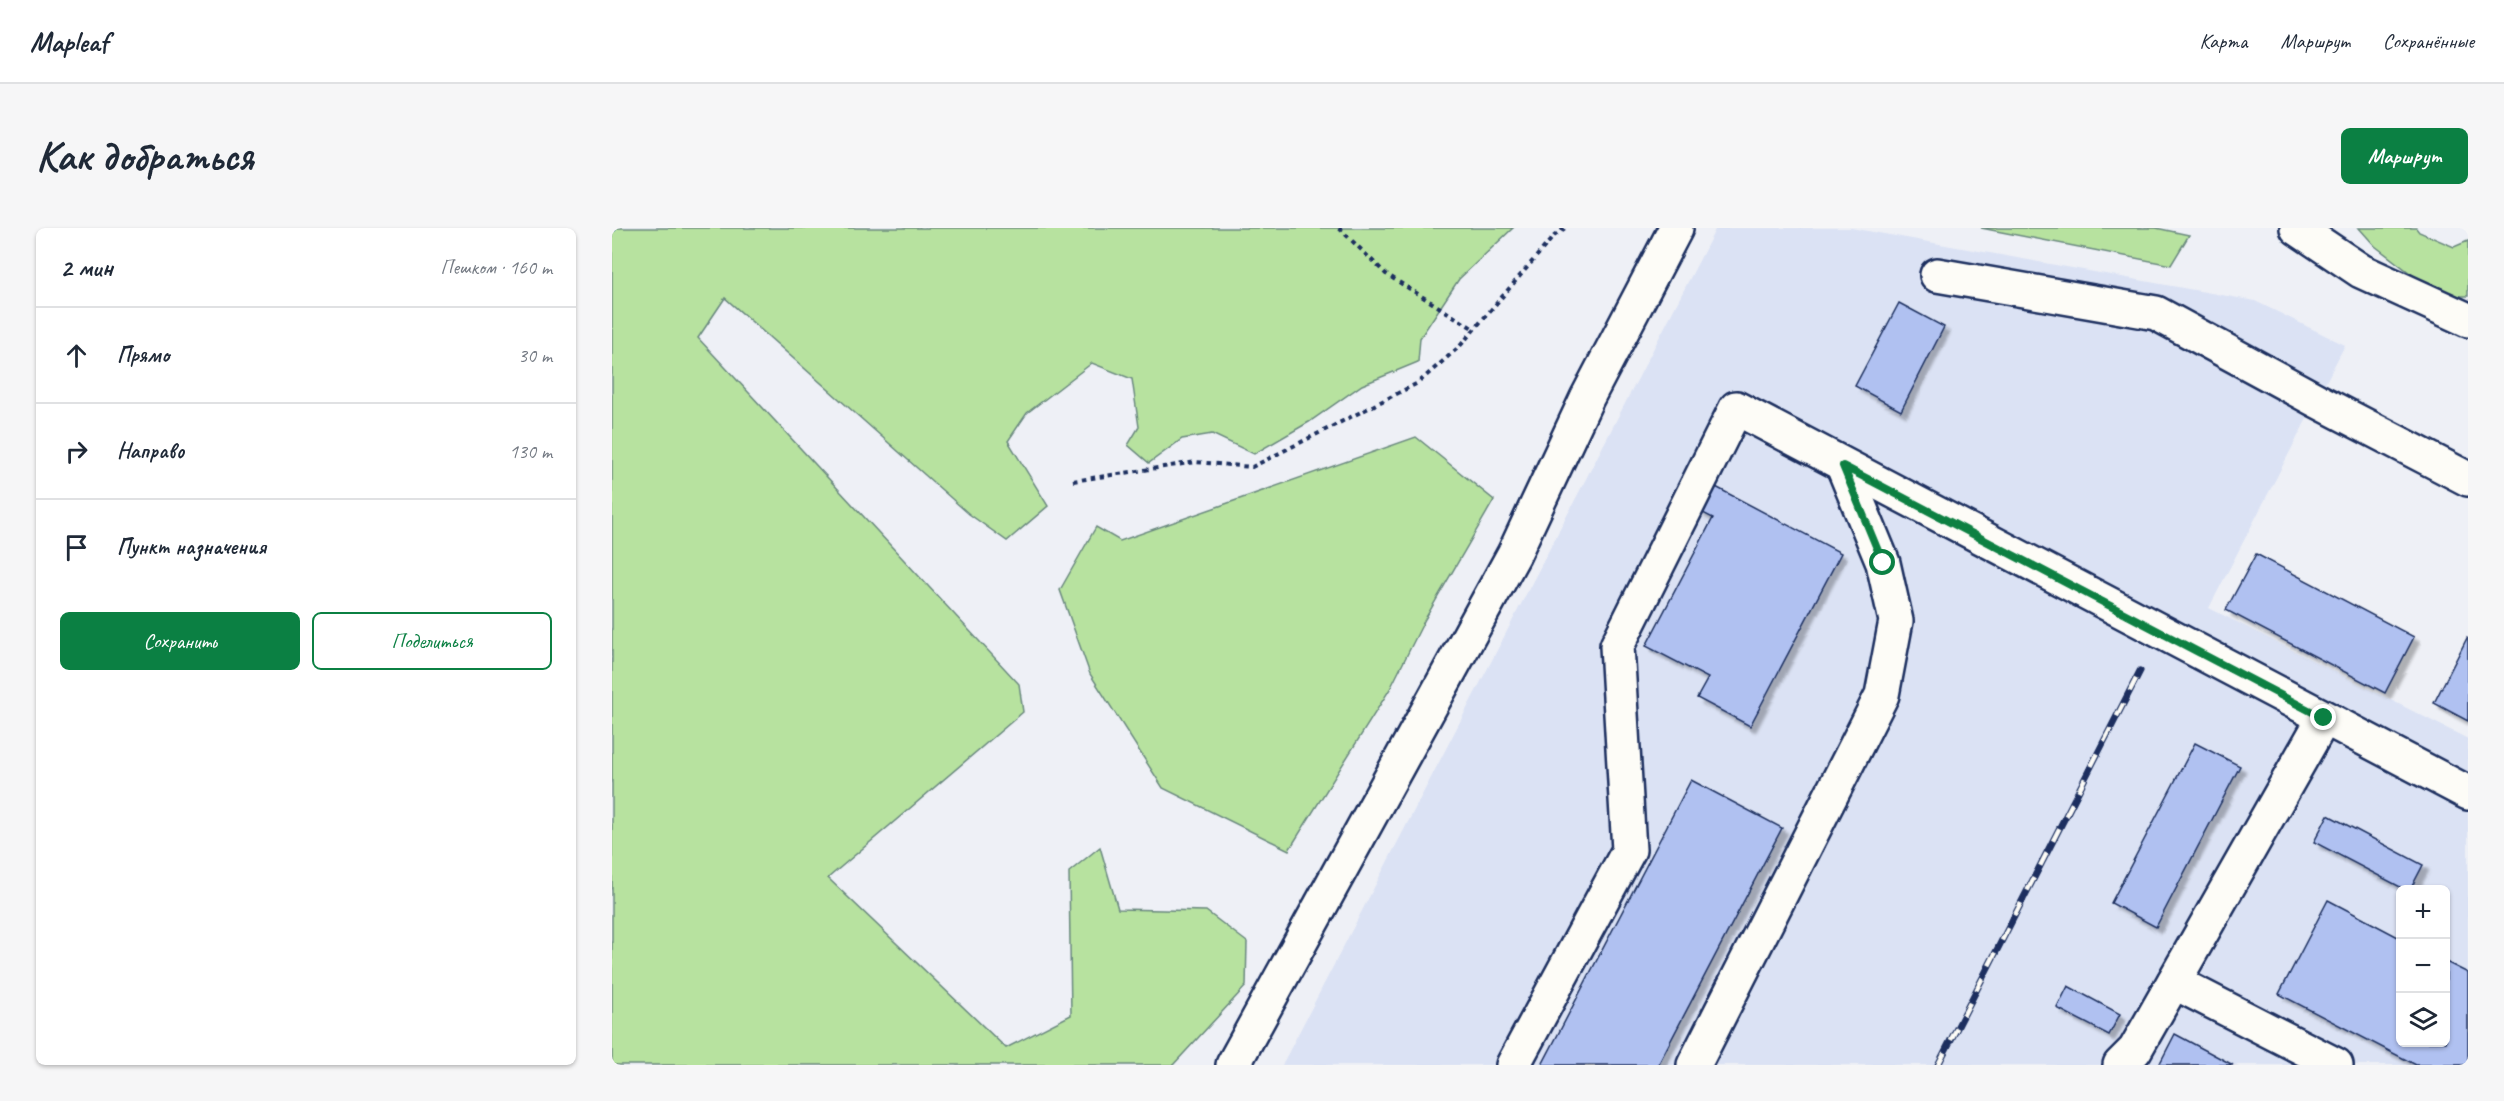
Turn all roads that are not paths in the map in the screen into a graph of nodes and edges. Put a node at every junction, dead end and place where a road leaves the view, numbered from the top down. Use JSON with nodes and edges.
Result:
{"nodes":[{"id":1,"x":1676,"y":228,"type":"edge"},
{"id":2,"x":2297,"y":228,"type":"edge"},
{"id":3,"x":1937,"y":275,"type":"dead end"},
{"id":4,"x":2468,"y":320,"type":"edge"},
{"id":5,"x":1843,"y":466,"type":"junction"},
{"id":6,"x":2468,"y":479,"type":"edge"},
{"id":7,"x":2324,"y":718,"type":"junction"},
{"id":8,"x":2468,"y":793,"type":"edge"},
{"id":9,"x":2174,"y":982,"type":"junction"},
{"id":10,"x":1233,"y":1065,"type":"edge"},
{"id":11,"x":1513,"y":1065,"type":"edge"},
{"id":12,"x":1694,"y":1065,"type":"edge"},
{"id":13,"x":2120,"y":1065,"type":"edge"},
{"id":14,"x":2336,"y":1065,"type":"edge"}],
"edges":[{"from":1,"to":10,"type":"lane"},
{"from":2,"to":4,"type":"lane"},
{"from":3,"to":6,"type":"lane"},
{"from":5,"to":7,"type":"lane"},
{"from":5,"to":11,"type":"lane"},
{"from":5,"to":12,"type":"lane"},
{"from":7,"to":8,"type":"lane"},
{"from":7,"to":9,"type":"lane"},
{"from":9,"to":13,"type":"lane"},
{"from":9,"to":14,"type":"lane"}]}
